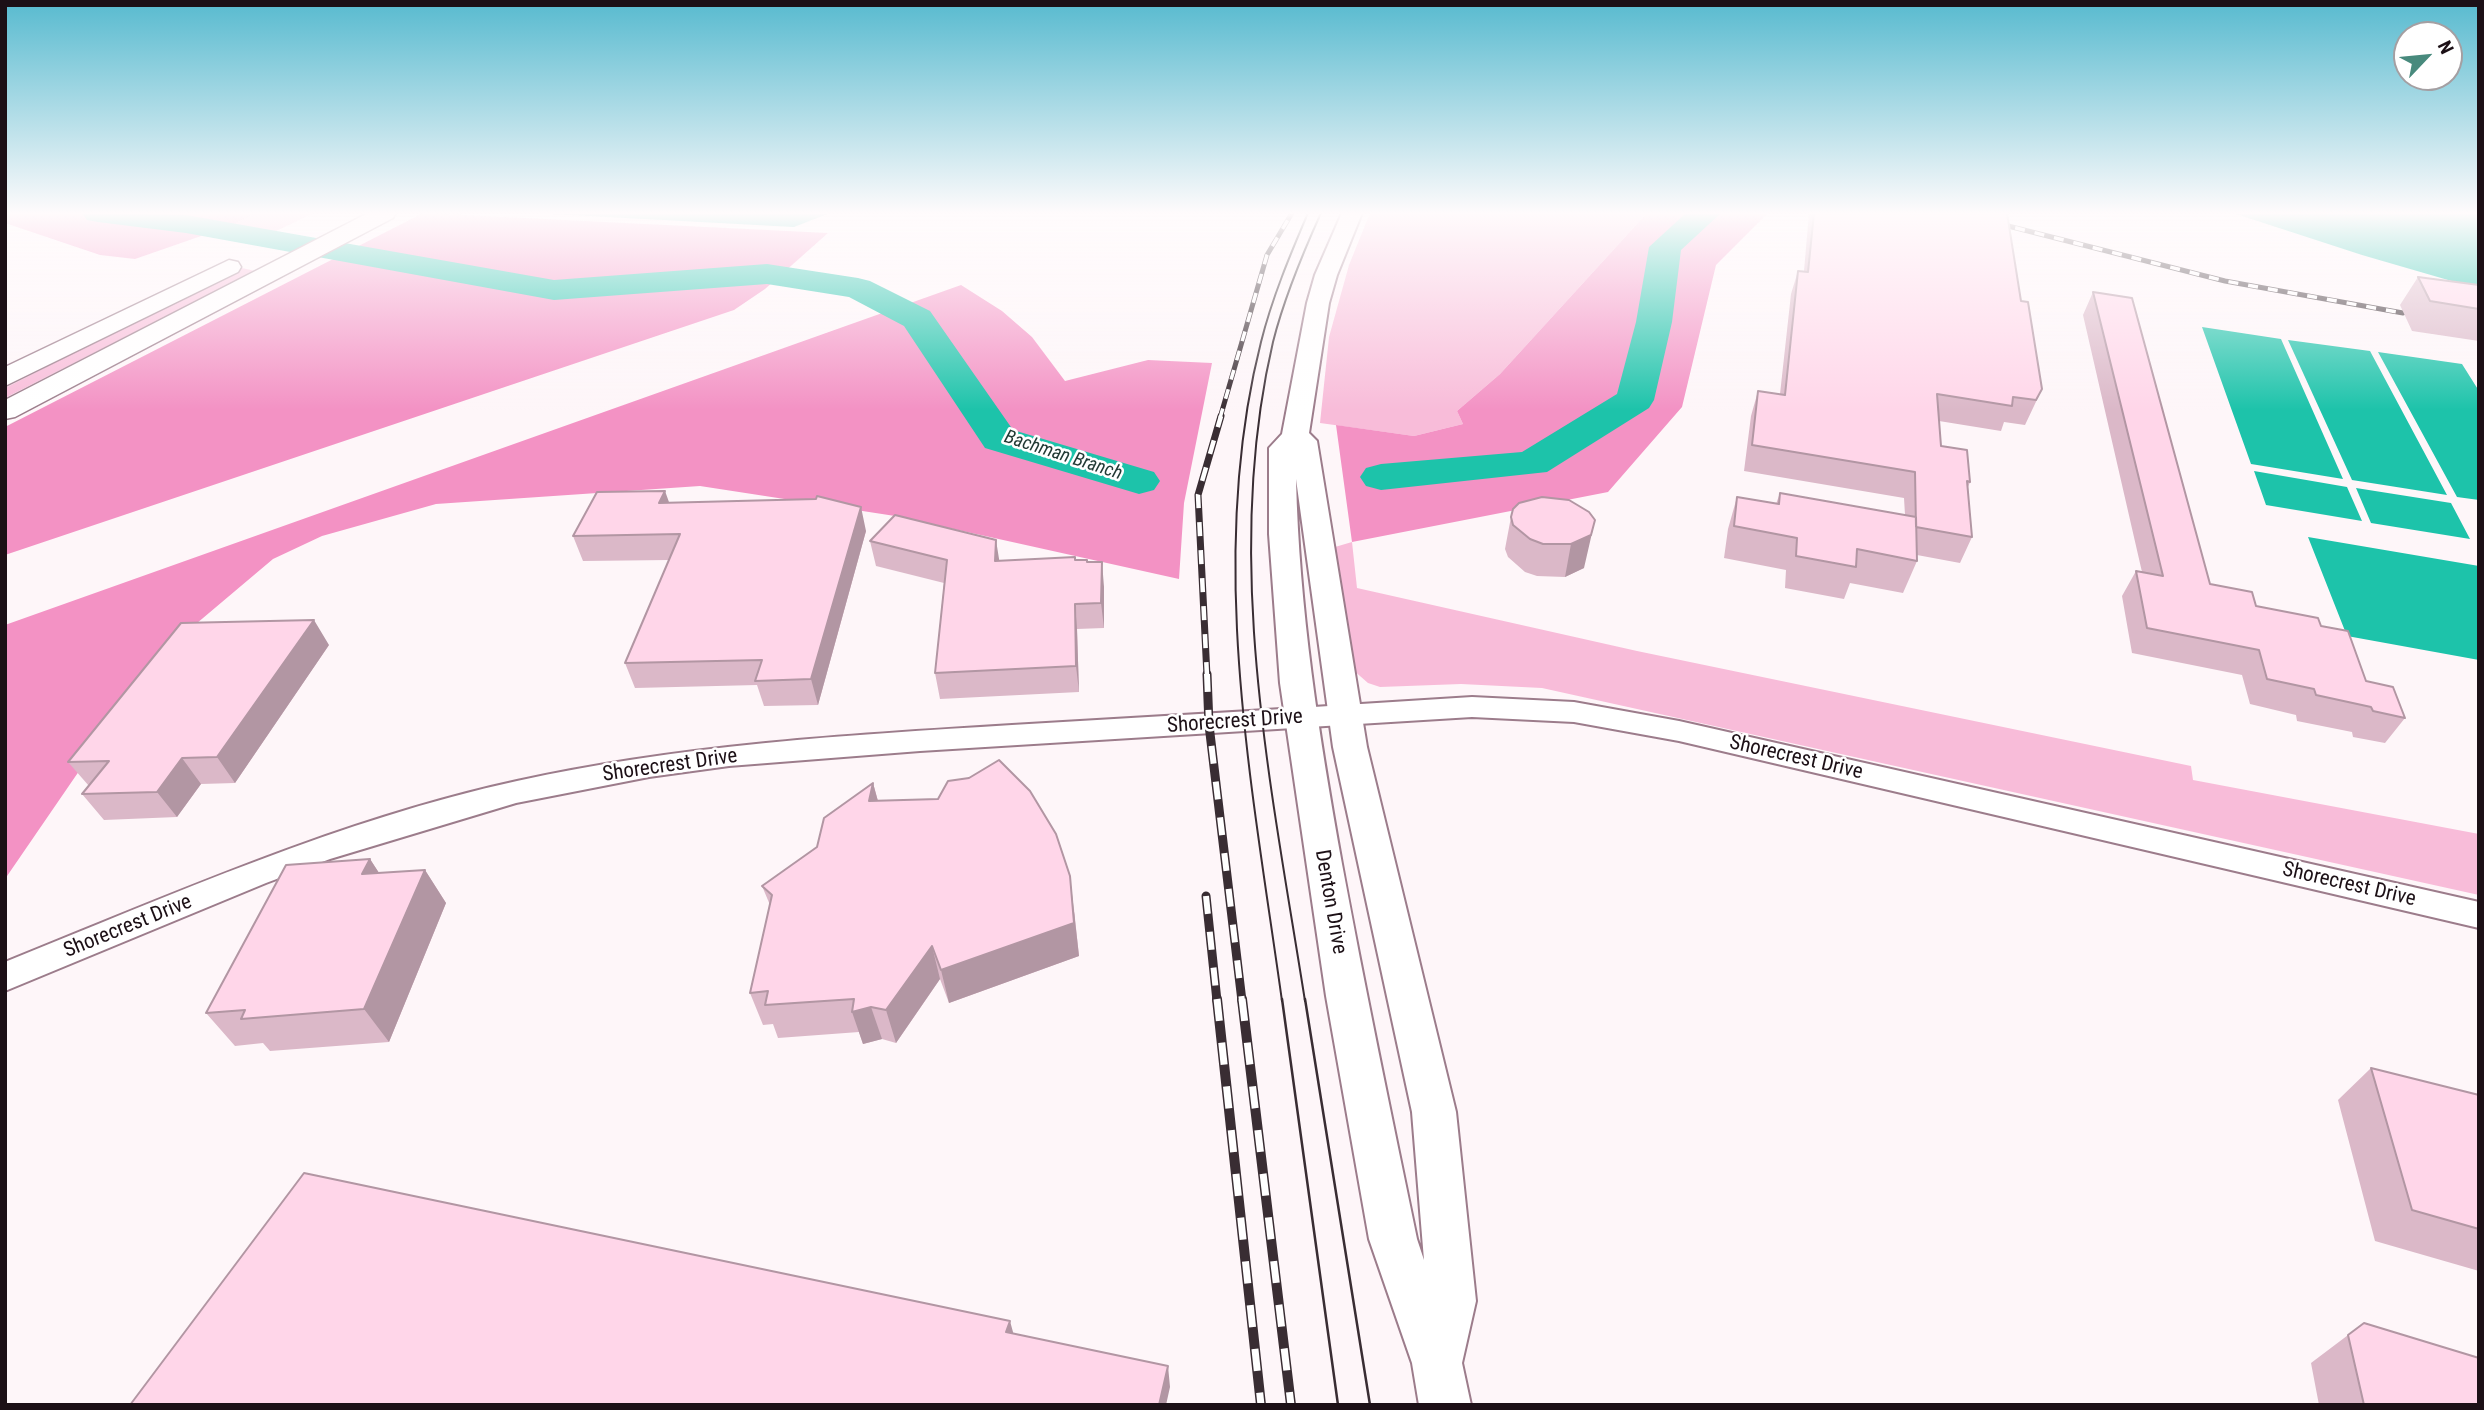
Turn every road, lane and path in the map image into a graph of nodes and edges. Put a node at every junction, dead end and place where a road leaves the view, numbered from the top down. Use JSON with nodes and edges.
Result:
{"nodes":[{"id":1,"x":205,"y":279,"type":"edge"},
{"id":2,"x":236,"y":279,"type":"edge"},
{"id":3,"x":1325,"y":279,"type":"edge"},
{"id":4,"x":5,"y":378,"type":"edge"},
{"id":5,"x":5,"y":411,"type":"edge"},
{"id":6,"x":1295,"y":436,"type":"junction"},
{"id":7,"x":1345,"y":714,"type":"junction"},
{"id":8,"x":1301,"y":717,"type":"junction"},
{"id":9,"x":2479,"y":915,"type":"edge"},
{"id":10,"x":5,"y":977,"type":"edge"},
{"id":11,"x":1441,"y":1384,"type":"edge"}],
"edges":[{"from":1,"to":4,"type":"main road"},
{"from":2,"to":5,"type":"main road"},
{"from":3,"to":6,"type":"main road","name":"Denton Drive"},
{"from":6,"to":7,"type":"main road","name":"Denton Drive"},
{"from":6,"to":8,"type":"main road","name":"Denton Drive"},
{"from":7,"to":8,"type":"street","name":"Shorecrest Drive"},
{"from":7,"to":9,"type":"street","name":"Shorecrest Drive"},
{"from":7,"to":11,"type":"main road","name":"Denton Drive"},
{"from":8,"to":10,"type":"street","name":"Shorecrest Drive"},
{"from":8,"to":11,"type":"main road","name":"Denton Drive"}]}
